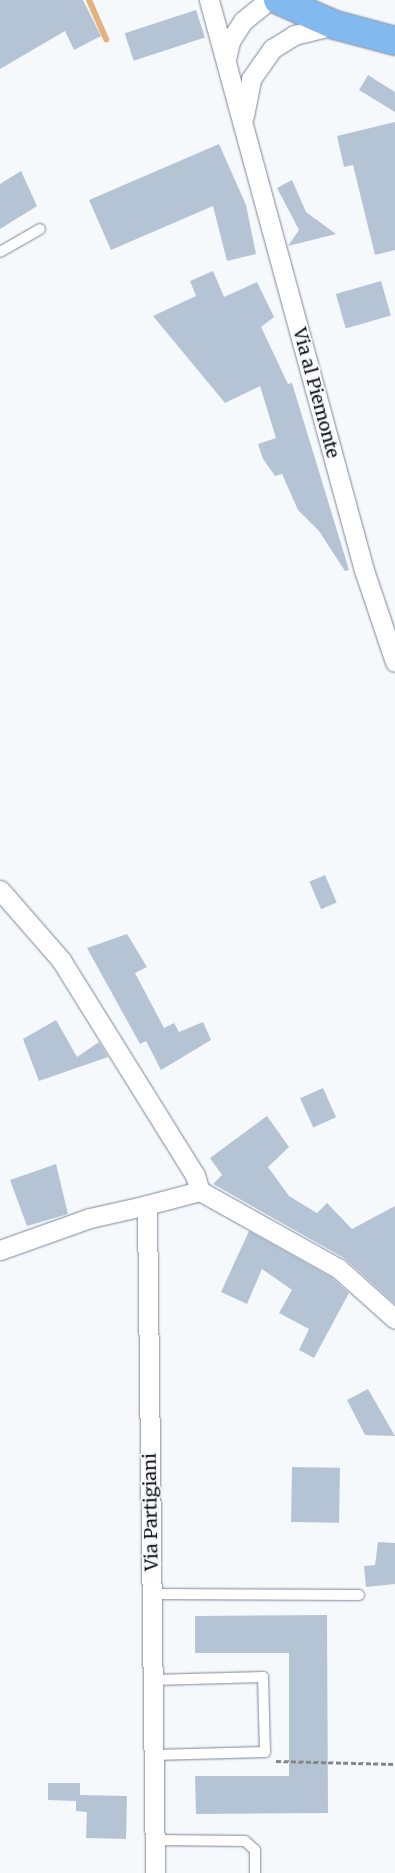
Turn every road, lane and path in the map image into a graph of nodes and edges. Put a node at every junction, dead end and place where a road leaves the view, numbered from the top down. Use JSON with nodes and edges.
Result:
{"nodes":[{"id":1,"x":209,"y":0,"type":"edge"},
{"id":2,"x":269,"y":0,"type":"edge"},
{"id":3,"x":278,"y":0,"type":"edge"},
{"id":4,"x":336,"y":25,"type":"junction"},
{"id":5,"x":395,"y":41,"type":"edge"},
{"id":6,"x":226,"y":60,"type":"junction"},
{"id":7,"x":243,"y":122,"type":"junction"},
{"id":8,"x":40,"y":229,"type":"dead end"},
{"id":9,"x":0,"y":252,"type":"edge"},
{"id":10,"x":395,"y":662,"type":"edge"},
{"id":11,"x":0,"y":890,"type":"edge"},
{"id":12,"x":200,"y":1191,"type":"junction"},
{"id":13,"x":147,"y":1205,"type":"junction"},
{"id":14,"x":0,"y":1250,"type":"edge"},
{"id":15,"x":395,"y":1318,"type":"edge"},
{"id":16,"x":152,"y":1594,"type":"junction"},
{"id":17,"x":359,"y":1595,"type":"dead end"},
{"id":18,"x":153,"y":1680,"type":"junction"},
{"id":19,"x":265,"y":1752,"type":"junction"},
{"id":20,"x":154,"y":1755,"type":"junction"},
{"id":21,"x":395,"y":1764,"type":"edge"},
{"id":22,"x":155,"y":1840,"type":"junction"},
{"id":23,"x":155,"y":1873,"type":"edge"},
{"id":24,"x":255,"y":1873,"type":"edge"}],
"edges":[{"from":1,"to":6,"type":"street","name":"Via al Piemonte"},
{"from":2,"to":6,"type":"street"},
{"from":3,"to":4,"type":"main road","name":"Via al Piemonte"},
{"from":4,"to":5,"type":"main road","name":"Via al Piemonte"},
{"from":4,"to":7,"type":"street","name":"Via al Piemonte"},
{"from":6,"to":7,"type":"street","name":"Via al Piemonte"},
{"from":7,"to":10,"type":"street","name":"Via al Piemonte"},
{"from":8,"to":9,"type":"lane"},
{"from":11,"to":12,"type":"street"},
{"from":12,"to":13,"type":"street"},
{"from":12,"to":15,"type":"street"},
{"from":13,"to":14,"type":"street"},
{"from":13,"to":16,"type":"street","name":"Via Partigiani"},
{"from":16,"to":17,"type":"lane"},
{"from":16,"to":18,"type":"street","name":"Via Partigiani"},
{"from":18,"to":19,"type":"lane"},
{"from":18,"to":20,"type":"street","name":"Via Partigiani"},
{"from":19,"to":20,"type":"lane"},
{"from":19,"to":21,"type":"path"},
{"from":20,"to":22,"type":"street","name":"Via Partigiani"},
{"from":22,"to":23,"type":"street","name":"Via Partigiani"},
{"from":22,"to":24,"type":"lane"}]}
